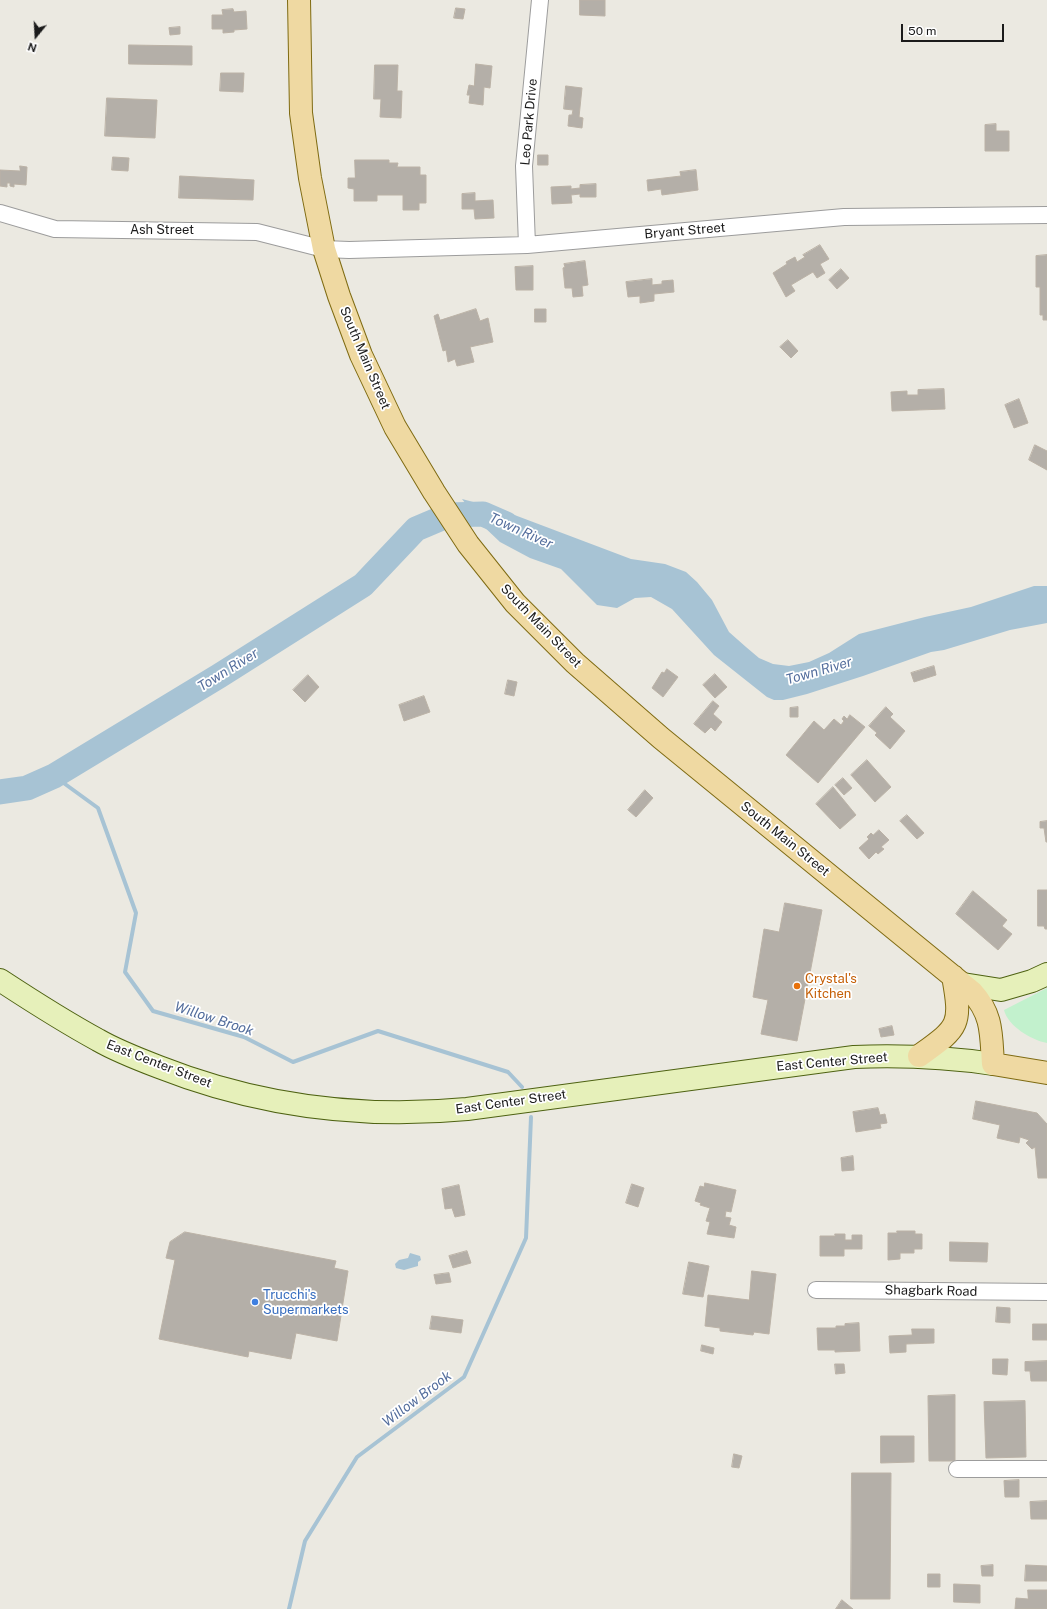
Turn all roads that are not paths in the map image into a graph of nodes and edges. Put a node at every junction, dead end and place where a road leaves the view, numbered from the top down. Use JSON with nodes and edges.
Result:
{"nodes":[{"id":1,"x":299,"y":0,"type":"edge"},
{"id":2,"x":540,"y":0,"type":"edge"},
{"id":3,"x":0,"y":213,"type":"edge"},
{"id":4,"x":1047,"y":215,"type":"edge"},
{"id":5,"x":527,"y":245,"type":"junction"},
{"id":6,"x":324,"y":249,"type":"junction"},
{"id":7,"x":1047,"y":974,"type":"edge"},
{"id":8,"x":0,"y":980,"type":"edge"},
{"id":9,"x":958,"y":980,"type":"junction"},
{"id":10,"x":919,"y":1056,"type":"junction"},
{"id":11,"x":993,"y":1064,"type":"junction"},
{"id":12,"x":1047,"y":1073,"type":"edge"},
{"id":13,"x":816,"y":1290,"type":"dead end"},
{"id":14,"x":1047,"y":1292,"type":"edge"},
{"id":15,"x":958,"y":1469,"type":"dead end"},
{"id":16,"x":1047,"y":1469,"type":"edge"}],
"edges":[{"from":1,"to":6,"type":"main road","name":"South Main Street"},
{"from":2,"to":5,"type":"street","name":"Leo Park Drive"},
{"from":3,"to":6,"type":"street","name":"Ash Street"},
{"from":4,"to":5,"type":"street","name":"Bryant Street"},
{"from":5,"to":6,"type":"street","name":"Bryant Street"},
{"from":6,"to":9,"type":"main road","name":"South Main Street"},
{"from":7,"to":9,"type":"main road"},
{"from":8,"to":10,"type":"main road","name":"East Center Street"},
{"from":9,"to":10,"type":"main road"},
{"from":9,"to":11,"type":"main road","name":"South Main Street"},
{"from":10,"to":11,"type":"main road","name":"East Center Street"},
{"from":11,"to":12,"type":"main road","name":"East Center Street"},
{"from":13,"to":14,"type":"street","name":"Shagbark Road"},
{"from":15,"to":16,"type":"street"}]}
